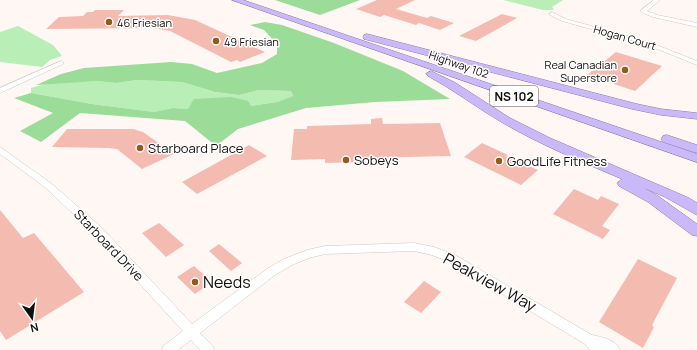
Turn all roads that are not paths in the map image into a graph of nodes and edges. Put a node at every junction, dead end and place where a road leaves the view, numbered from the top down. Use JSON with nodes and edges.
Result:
{"nodes":[{"id":1,"x":236,"y":0,"type":"edge"},
{"id":2,"x":250,"y":0,"type":"edge"},
{"id":3,"x":657,"y":0,"type":"edge"},
{"id":4,"x":552,"y":14,"type":"dead end"},
{"id":5,"x":697,"y":25,"type":"edge"},
{"id":6,"x":335,"y":31,"type":"junction"},
{"id":7,"x":697,"y":63,"type":"edge"},
{"id":8,"x":61,"y":64,"type":"dead end"},
{"id":9,"x":0,"y":91,"type":"edge"},
{"id":10,"x":697,"y":116,"type":"edge"},
{"id":11,"x":507,"y":121,"type":"junction"},
{"id":12,"x":697,"y":149,"type":"edge"},
{"id":13,"x":0,"y":150,"type":"edge"},
{"id":14,"x":697,"y":158,"type":"edge"},
{"id":15,"x":697,"y":210,"type":"edge"},
{"id":16,"x":697,"y":231,"type":"edge"},
{"id":17,"x":192,"y":332,"type":"junction"},
{"id":18,"x":589,"y":340,"type":"junction"},
{"id":19,"x":168,"y":350,"type":"edge"},
{"id":20,"x":208,"y":350,"type":"edge"},
{"id":21,"x":599,"y":350,"type":"edge"},
{"id":22,"x":614,"y":350,"type":"edge"}],
"edges":[{"from":1,"to":6,"type":"highway","name":"Highway 102","number":"NS 102"},
{"from":2,"to":6,"type":"highway","name":"Highway 102","number":"NS 102"},
{"from":3,"to":5,"type":"street"},
{"from":4,"to":7,"type":"street","name":"Hogan Court"},
{"from":6,"to":10,"type":"highway"},
{"from":6,"to":11,"type":"highway"},
{"from":6,"to":12,"type":"highway","name":"Highway 102","number":"NS 102"},
{"from":6,"to":14,"type":"highway","name":"Highway 102","number":"NS 102"},
{"from":8,"to":9,"type":"street"},
{"from":11,"to":15,"type":"highway"},
{"from":11,"to":16,"type":"highway"},
{"from":13,"to":17,"type":"street","name":"Starboard Drive"},
{"from":17,"to":18,"type":"street","name":"Peakview Way"},
{"from":17,"to":19,"type":"street","name":"Peakview Way"},
{"from":17,"to":20,"type":"street","name":"Starboard Drive"},
{"from":18,"to":21,"type":"street","name":"Peakview Way"},
{"from":18,"to":22,"type":"street","name":"Peakview Way"}]}
